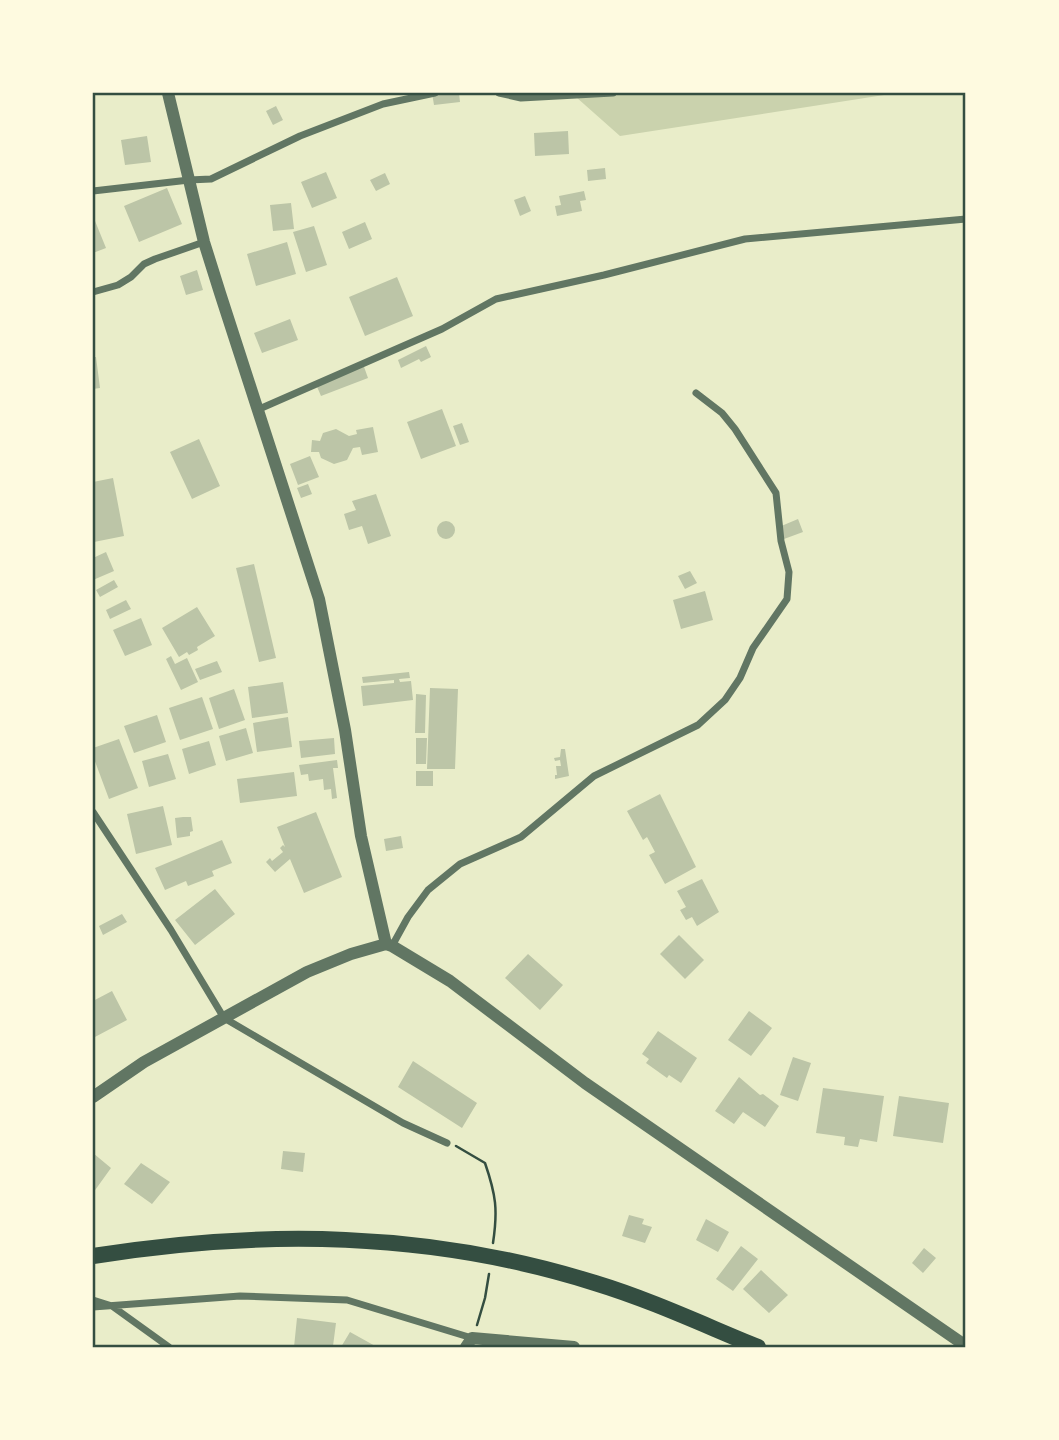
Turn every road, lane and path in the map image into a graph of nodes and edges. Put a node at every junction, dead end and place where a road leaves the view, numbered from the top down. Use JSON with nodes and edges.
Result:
{"nodes":[{"id":1,"x":167,"y":93,"type":"edge"},
{"id":2,"x":435,"y":93,"type":"edge"},
{"id":3,"x":499,"y":93,"type":"edge"},
{"id":4,"x":613,"y":93,"type":"edge"},
{"id":5,"x":189,"y":180,"type":"junction"},
{"id":6,"x":93,"y":191,"type":"edge"},
{"id":7,"x":966,"y":219,"type":"edge"},
{"id":8,"x":204,"y":242,"type":"junction"},
{"id":9,"x":93,"y":292,"type":"edge"},
{"id":10,"x":696,"y":393,"type":"dead end"},
{"id":11,"x":257,"y":410,"type":"junction"},
{"id":12,"x":93,"y":812,"type":"edge"},
{"id":13,"x":389,"y":945,"type":"junction"},
{"id":14,"x":224,"y":1018,"type":"junction"},
{"id":15,"x":93,"y":1097,"type":"edge"},
{"id":16,"x":447,"y":1143,"type":"joint"},
{"id":17,"x":498,"y":1215,"type":"dead end"},
{"id":18,"x":93,"y":1256,"type":"edge"},
{"id":19,"x":485,"y":1298,"type":"dead end"},
{"id":20,"x":93,"y":1300,"type":"edge"},
{"id":21,"x":112,"y":1306,"type":"junction"},
{"id":22,"x":93,"y":1307,"type":"edge"},
{"id":23,"x":469,"y":1343,"type":"edge"},
{"id":24,"x":966,"y":1346,"type":"edge"},
{"id":25,"x":169,"y":1347,"type":"edge"},
{"id":26,"x":574,"y":1347,"type":"edge"},
{"id":27,"x":758,"y":1347,"type":"edge"}],
"edges":[{"from":1,"to":5,"type":"street"},
{"from":2,"to":5,"type":"street"},
{"from":3,"to":4,"type":"street"},
{"from":5,"to":6,"type":"street"},
{"from":5,"to":8,"type":"street"},
{"from":7,"to":11,"type":"street"},
{"from":8,"to":9,"type":"street"},
{"from":8,"to":11,"type":"street"},
{"from":10,"to":13,"type":"street"},
{"from":11,"to":13,"type":"street"},
{"from":12,"to":14,"type":"street"},
{"from":13,"to":14,"type":"street"},
{"from":13,"to":24,"type":"street"},
{"from":14,"to":15,"type":"street"},
{"from":14,"to":16,"type":"street"},
{"from":16,"to":17,"type":"path"},
{"from":18,"to":27,"type":"highway"},
{"from":19,"to":23,"type":"path"},
{"from":20,"to":21,"type":"street"},
{"from":21,"to":22,"type":"street"},
{"from":21,"to":23,"type":"street"},
{"from":21,"to":25,"type":"street"},
{"from":23,"to":26,"type":"street"}]}
